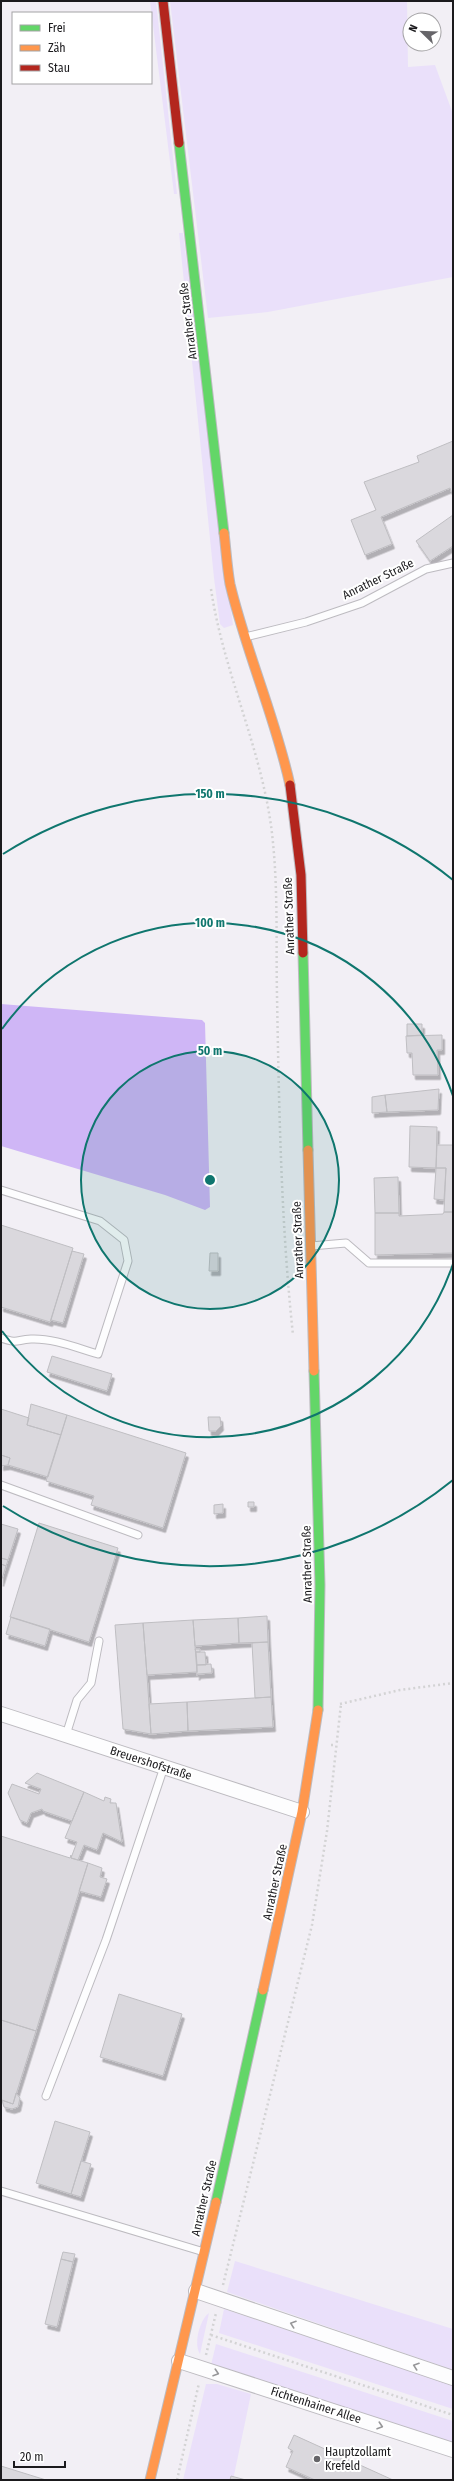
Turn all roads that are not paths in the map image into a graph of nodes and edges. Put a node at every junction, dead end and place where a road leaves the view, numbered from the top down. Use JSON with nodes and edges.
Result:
{"nodes":[{"id":1,"x":163,"y":1,"type":"edge"},
{"id":2,"x":453,"y":563,"type":"edge"},
{"id":3,"x":245,"y":637,"type":"junction"},
{"id":4,"x":1,"y":1190,"type":"edge"},
{"id":5,"x":310,"y":1246,"type":"junction"},
{"id":6,"x":453,"y":1263,"type":"edge"},
{"id":7,"x":1,"y":1338,"type":"edge"},
{"id":8,"x":1,"y":1485,"type":"edge"},
{"id":9,"x":138,"y":1534,"type":"dead end"},
{"id":10,"x":99,"y":1641,"type":"dead end"},
{"id":11,"x":1,"y":1714,"type":"edge"},
{"id":12,"x":66,"y":1735,"type":"junction"},
{"id":13,"x":164,"y":1768,"type":"junction"},
{"id":14,"x":302,"y":1812,"type":"junction"},
{"id":15,"x":46,"y":2096,"type":"dead end"},
{"id":16,"x":1,"y":2191,"type":"edge"},
{"id":17,"x":204,"y":2252,"type":"junction"},
{"id":18,"x":196,"y":2291,"type":"junction"},
{"id":19,"x":179,"y":2361,"type":"junction"},
{"id":20,"x":453,"y":2378,"type":"edge"},
{"id":21,"x":453,"y":2450,"type":"edge"},
{"id":22,"x":150,"y":2480,"type":"edge"}],
"edges":[{"from":1,"to":3,"type":"main road","name":"Anrather Straße"},
{"from":2,"to":3,"type":"lane","name":"Anrather Straße"},
{"from":3,"to":5,"type":"main road","name":"Anrather Straße"},
{"from":4,"to":7,"type":"lane"},
{"from":5,"to":6,"type":"lane"},
{"from":5,"to":14,"type":"main road","name":"Anrather Straße"},
{"from":8,"to":9,"type":"lane"},
{"from":10,"to":12,"type":"lane"},
{"from":11,"to":12,"type":"street","name":"Breuershofstraße"},
{"from":12,"to":13,"type":"street","name":"Breuershofstraße"},
{"from":13,"to":14,"type":"street","name":"Breuershofstraße"},
{"from":13,"to":15,"type":"lane"},
{"from":14,"to":17,"type":"main road","name":"Anrather Straße"},
{"from":16,"to":17,"type":"lane"},
{"from":17,"to":18,"type":"main road","name":"Anrather Straße"},
{"from":18,"to":19,"type":"main road","name":"Anrather Straße"},
{"from":20,"to":18,"type":"street","one_way":true},
{"from":19,"to":21,"type":"street","name":"Fichtenhainer Allee","one_way":true},
{"from":19,"to":22,"type":"main road","name":"Anrather Straße"}]}
